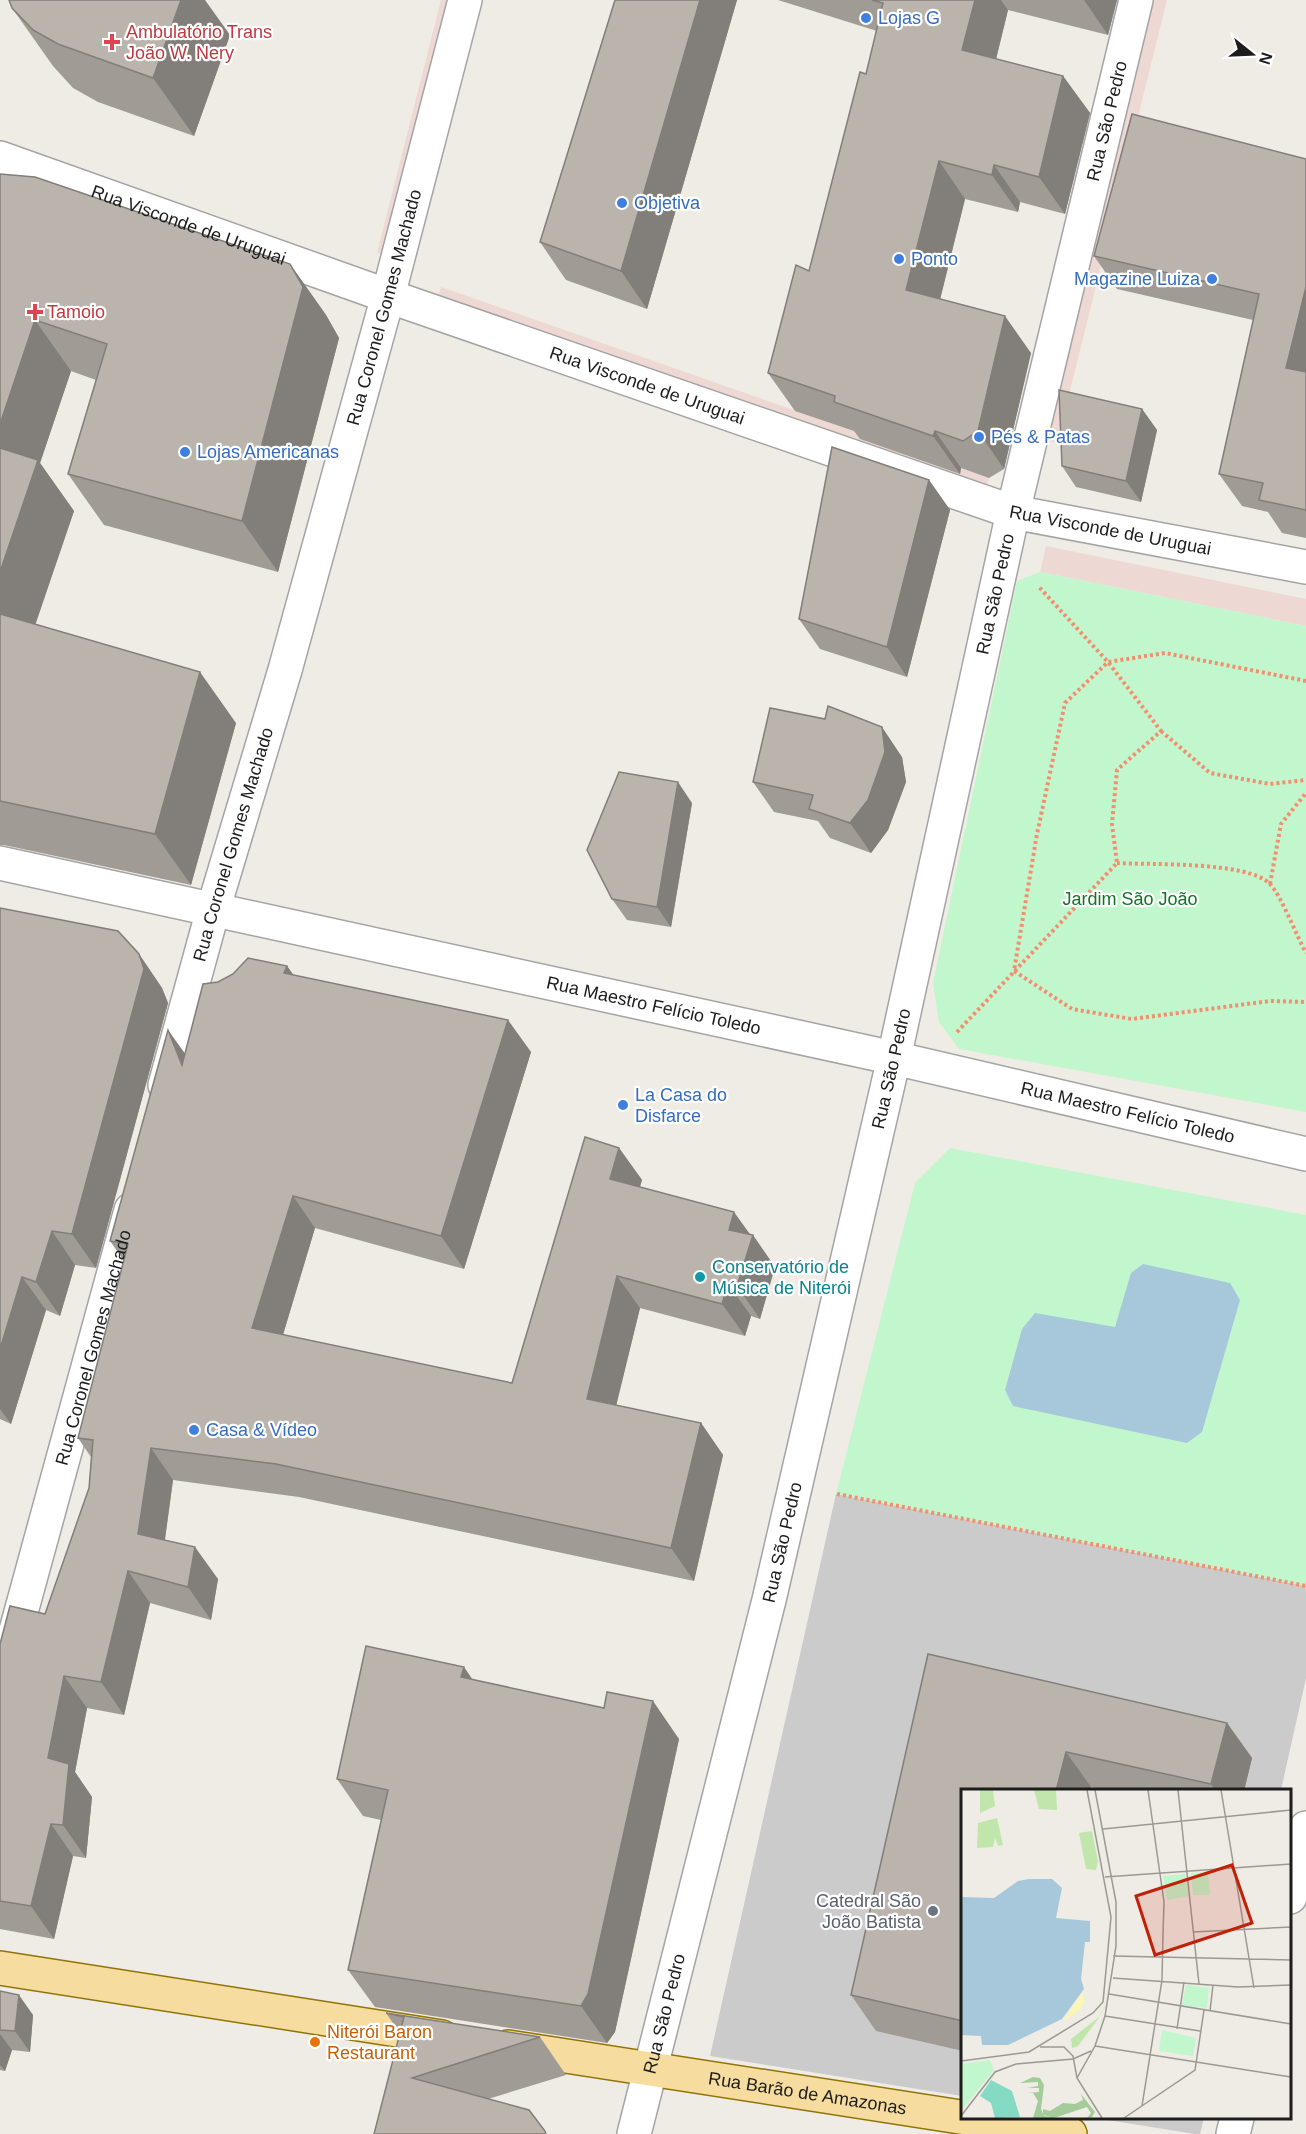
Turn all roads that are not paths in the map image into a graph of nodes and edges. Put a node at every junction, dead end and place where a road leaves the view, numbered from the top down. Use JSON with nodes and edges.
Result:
{"nodes":[{"id":1,"x":465,"y":0,"type":"edge"},
{"id":2,"x":1136,"y":0,"type":"edge"},
{"id":3,"x":0,"y":158,"type":"edge"},
{"id":4,"x":388,"y":296,"type":"junction"},
{"id":5,"x":1013,"y":512,"type":"junction"},
{"id":6,"x":1306,"y":567,"type":"edge"},
{"id":7,"x":0,"y":864,"type":"edge"},
{"id":8,"x":213,"y":910,"type":"junction"},
{"id":9,"x":894,"y":1058,"type":"junction"},
{"id":10,"x":156,"y":1116,"type":"edge"},
{"id":11,"x":1306,"y":1154,"type":"edge"},
{"id":12,"x":138,"y":1185,"type":"edge"},
{"id":13,"x":0,"y":1689,"type":"edge"},
{"id":14,"x":1306,"y":1827,"type":"edge"},
{"id":15,"x":1291,"y":1893,"type":"edge"},
{"id":16,"x":0,"y":1968,"type":"edge"},
{"id":17,"x":651,"y":2069,"type":"junction"},
{"id":18,"x":961,"y":2117,"type":"edge"},
{"id":19,"x":973,"y":2119,"type":"edge"},
{"id":20,"x":1237,"y":2119,"type":"edge"},
{"id":21,"x":634,"y":2134,"type":"edge"},
{"id":22,"x":1070,"y":2134,"type":"edge"},
{"id":23,"x":1233,"y":2134,"type":"edge"}],
"edges":[{"from":1,"to":4,"type":"street","name":"Rua Coronel Gomes Machado"},
{"from":2,"to":5,"type":"street","name":"Rua São Pedro"},
{"from":3,"to":4,"type":"street","name":"Rua Visconde de Uruguai"},
{"from":4,"to":5,"type":"street","name":"Rua Visconde de Uruguai"},
{"from":4,"to":8,"type":"street","name":"Rua Coronel Gomes Machado"},
{"from":5,"to":6,"type":"street","name":"Rua Visconde de Uruguai"},
{"from":5,"to":9,"type":"street","name":"Rua São Pedro"},
{"from":7,"to":8,"type":"street","name":"Rua Maestro Felício Toledo"},
{"from":8,"to":9,"type":"street","name":"Rua Maestro Felício Toledo"},
{"from":8,"to":10,"type":"street","name":"Rua Coronel Gomes Machado"},
{"from":9,"to":11,"type":"street","name":"Rua Maestro Felício Toledo"},
{"from":9,"to":17,"type":"street","name":"Rua São Pedro"},
{"from":12,"to":13,"type":"street","name":"Rua Coronel Gomes Machado"},
{"from":14,"to":15,"type":"street"},
{"from":16,"to":17,"type":"main road","name":"Rua Barão de Amazonas"},
{"from":17,"to":18,"type":"main road","name":"Rua Barão de Amazonas"},
{"from":17,"to":21,"type":"street","name":"Rua São Pedro"},
{"from":19,"to":22,"type":"main road","name":"Rua Barão de Amazonas"},
{"from":20,"to":23,"type":"street"}]}
